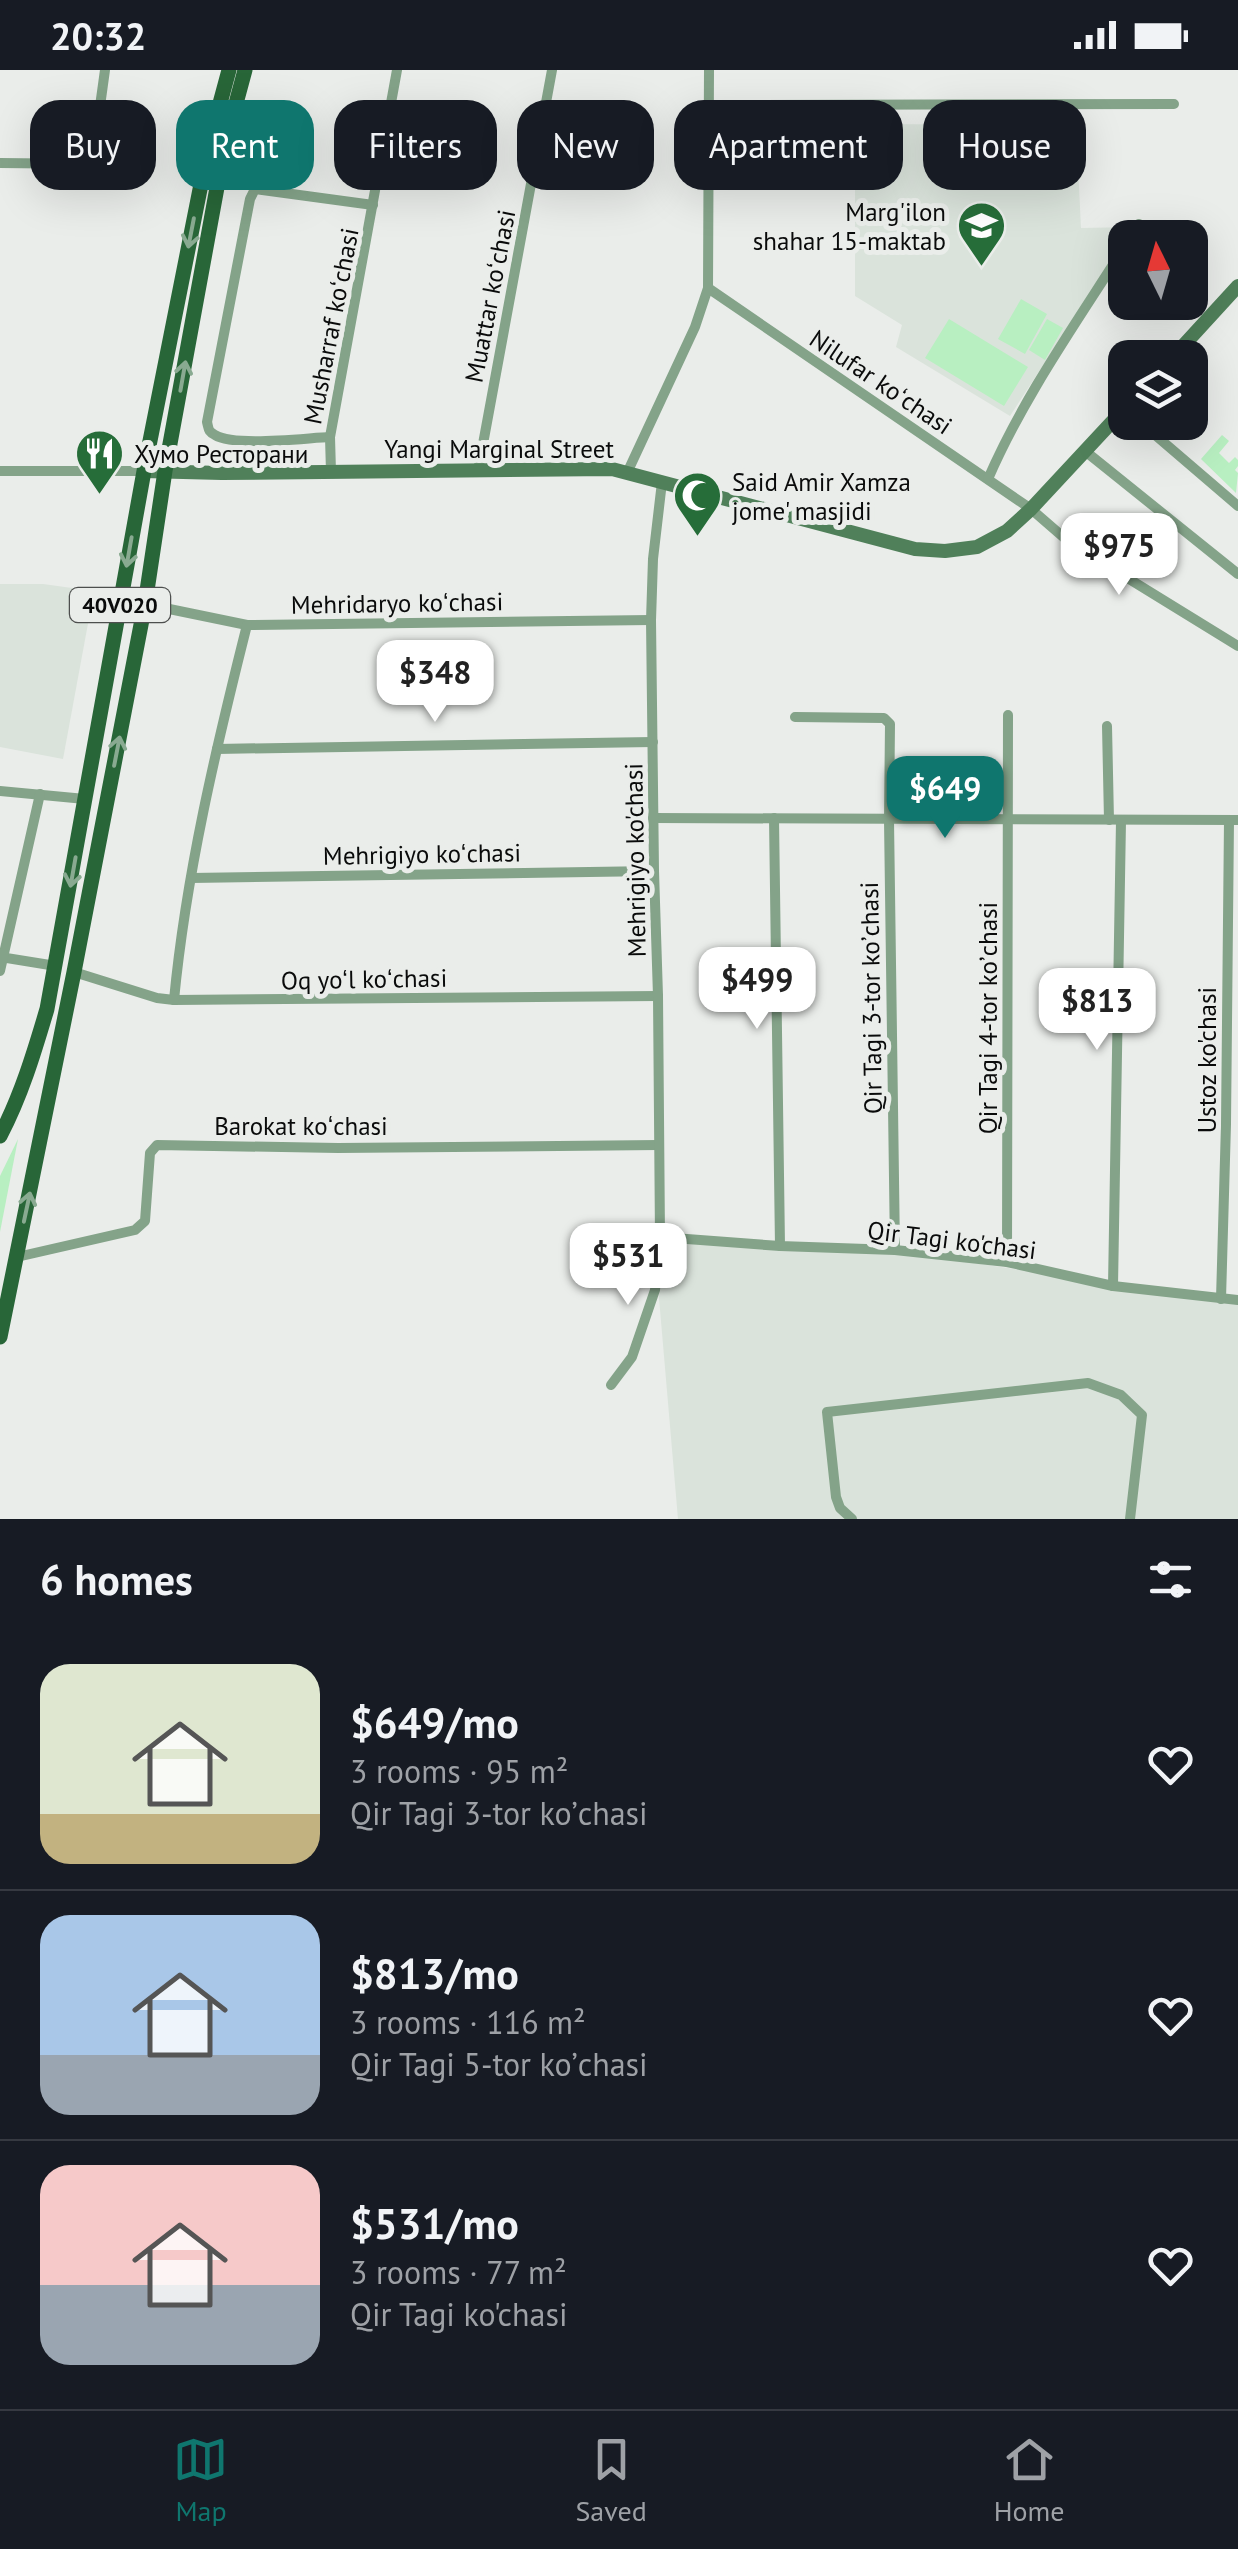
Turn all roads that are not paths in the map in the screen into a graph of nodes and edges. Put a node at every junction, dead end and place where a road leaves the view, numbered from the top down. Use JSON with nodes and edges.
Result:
{"nodes":[{"id":1,"x":105,"y":70,"type":"edge"},
{"id":2,"x":230,"y":70,"type":"edge"},
{"id":3,"x":245,"y":70,"type":"edge"},
{"id":4,"x":397,"y":70,"type":"edge"},
{"id":5,"x":552,"y":70,"type":"edge"},
{"id":6,"x":709,"y":70,"type":"edge"},
{"id":7,"x":709,"y":100,"type":"edge"},
{"id":8,"x":1174,"y":104,"type":"dead end"},
{"id":9,"x":903,"y":105,"type":"edge"},
{"id":10,"x":0,"y":164,"type":"edge"},
{"id":11,"x":709,"y":190,"type":"edge"},
{"id":12,"x":374,"y":205,"type":"junction"},
{"id":13,"x":1108,"y":273,"type":"edge"},
{"id":14,"x":1238,"y":286,"type":"edge"},
{"id":15,"x":708,"y":288,"type":"junction"},
{"id":16,"x":1232,"y":302,"type":"edge"},
{"id":17,"x":1191,"y":340,"type":"edge"},
{"id":18,"x":1108,"y":427,"type":"edge"},
{"id":19,"x":330,"y":437,"type":"junction"},
{"id":20,"x":1161,"y":440,"type":"edge"},
{"id":21,"x":1085,"y":451,"type":"junction"},
{"id":22,"x":478,"y":470,"type":"junction"},
{"id":23,"x":0,"y":471,"type":"edge"},
{"id":24,"x":144,"y":471,"type":"junction"},
{"id":25,"x":165,"y":472,"type":"junction"},
{"id":26,"x":331,"y":472,"type":"junction"},
{"id":27,"x":628,"y":473,"type":"junction"},
{"id":28,"x":988,"y":479,"type":"junction"},
{"id":29,"x":662,"y":482,"type":"junction"},
{"id":30,"x":1238,"y":506,"type":"edge"},
{"id":31,"x":1032,"y":509,"type":"junction"},
{"id":32,"x":1238,"y":574,"type":"edge"},
{"id":33,"x":145,"y":604,"type":"junction"},
{"id":34,"x":651,"y":620,"type":"junction"},
{"id":35,"x":247,"y":624,"type":"junction"},
{"id":36,"x":1238,"y":646,"type":"edge"},
{"id":37,"x":1008,"y":715,"type":"dead end"},
{"id":38,"x":794,"y":717,"type":"dead end"},
{"id":39,"x":1107,"y":726,"type":"dead end"},
{"id":40,"x":653,"y":742,"type":"junction"},
{"id":41,"x":217,"y":749,"type":"junction"},
{"id":42,"x":0,"y":791,"type":"edge"},
{"id":43,"x":40,"y":794,"type":"junction"},
{"id":44,"x":86,"y":799,"type":"junction"},
{"id":45,"x":653,"y":818,"type":"junction"},
{"id":46,"x":774,"y":818,"type":"junction"},
{"id":47,"x":888,"y":820,"type":"junction"},
{"id":48,"x":1234,"y":820,"type":"edge"},
{"id":49,"x":1009,"y":821,"type":"junction"},
{"id":50,"x":1115,"y":821,"type":"junction"},
{"id":51,"x":654,"y":871,"type":"junction"},
{"id":52,"x":191,"y":878,"type":"junction"},
{"id":53,"x":1233,"y":921,"type":"edge"},
{"id":54,"x":1,"y":958,"type":"edge"},
{"id":55,"x":56,"y":966,"type":"junction"},
{"id":56,"x":0,"y":971,"type":"edge"},
{"id":57,"x":74,"y":972,"type":"junction"},
{"id":58,"x":658,"y":996,"type":"junction"},
{"id":59,"x":174,"y":1000,"type":"junction"},
{"id":60,"x":1232,"y":1027,"type":"edge"},
{"id":61,"x":1232,"y":1124,"type":"edge"},
{"id":62,"x":0,"y":1136,"type":"edge"},
{"id":63,"x":659,"y":1145,"type":"junction"},
{"id":64,"x":1238,"y":1216,"type":"edge"},
{"id":65,"x":1225,"y":1217,"type":"junction"},
{"id":66,"x":660,"y":1237,"type":"junction"},
{"id":67,"x":780,"y":1246,"type":"junction"},
{"id":68,"x":894,"y":1250,"type":"junction"},
{"id":69,"x":17,"y":1256,"type":"junction"},
{"id":70,"x":1008,"y":1262,"type":"junction"},
{"id":71,"x":1113,"y":1286,"type":"junction"},
{"id":72,"x":1221,"y":1300,"type":"junction"},
{"id":73,"x":1238,"y":1300,"type":"edge"},
{"id":74,"x":0,"y":1337,"type":"edge"},
{"id":75,"x":610,"y":1385,"type":"dead end"},
{"id":76,"x":852,"y":1519,"type":"edge"},
{"id":77,"x":1130,"y":1519,"type":"edge"}],
"edges":[{"from":1,"to":10,"type":"street"},
{"from":2,"to":24,"type":"main road","number":"40V020","one_way":true},
{"from":25,"to":3,"type":"main road","number":"40V020","one_way":true},
{"from":4,"to":12,"type":"street","name":"Musharraf koʻchasi"},
{"from":5,"to":22,"type":"street","name":"Muattar koʻchasi"},
{"from":6,"to":7,"type":"street"},
{"from":8,"to":9,"type":"street"},
{"from":11,"to":15,"type":"street"},
{"from":12,"to":19,"type":"street","name":"Musharraf koʻchasi"},
{"from":12,"to":19,"type":"street"},
{"from":13,"to":28,"type":"street"},
{"from":14,"to":16,"type":"main road"},
{"from":15,"to":27,"type":"street"},
{"from":15,"to":28,"type":"street","name":"Nilufar koʻchasi"},
{"from":16,"to":17,"type":"main road"},
{"from":18,"to":21,"type":"main road","name":"Yangi Marginal Street"},
{"from":19,"to":26,"type":"street","name":"Musharraf koʻchasi"},
{"from":20,"to":30,"type":"street"},
{"from":21,"to":31,"type":"main road","name":"Yangi Marginal Street"},
{"from":21,"to":32,"type":"street"},
{"from":22,"to":26,"type":"main road","name":"Yangi Marginal Street"},
{"from":22,"to":27,"type":"main road","name":"Yangi Marginal Street"},
{"from":23,"to":24,"type":"street"},
{"from":24,"to":25,"type":"main road","name":"Yangi Marginal Street"},
{"from":24,"to":44,"type":"main road","number":"40V020","one_way":true},
{"from":25,"to":26,"type":"main road","name":"Yangi Marginal Street"},
{"from":25,"to":33,"type":"main road","number":"40V020"},
{"from":27,"to":29,"type":"main road","name":"Yangi Marginal Street"},
{"from":28,"to":31,"type":"street","name":"Nilufar koʻchasi"},
{"from":29,"to":31,"type":"main road","name":"Yangi Marginal Street"},
{"from":29,"to":34,"type":"street","name":"Mehrigiyo ko'chasi"},
{"from":31,"to":36,"type":"street","name":"Nilufar koʻchasi"},
{"from":33,"to":35,"type":"street","name":"Mehridaryo koʻchasi"},
{"from":57,"to":33,"type":"main road","number":"40V020","one_way":true},
{"from":34,"to":35,"type":"street","name":"Mehridaryo koʻchasi"},
{"from":34,"to":40,"type":"street","name":"Mehrigiyo ko'chasi"},
{"from":35,"to":41,"type":"street"},
{"from":37,"to":49,"type":"street","name":"Qir Tagi 4-tor koʼchasi"},
{"from":38,"to":47,"type":"street","name":"Qir Tagi 3-tor koʼchasi"},
{"from":39,"to":50,"type":"street"},
{"from":40,"to":41,"type":"street"},
{"from":40,"to":45,"type":"street","name":"Mehrigiyo ko'chasi"},
{"from":41,"to":52,"type":"street"},
{"from":42,"to":43,"type":"street"},
{"from":43,"to":44,"type":"street"},
{"from":43,"to":54,"type":"street"},
{"from":44,"to":55,"type":"main road","number":"40V020","one_way":true},
{"from":45,"to":46,"type":"street"},
{"from":45,"to":51,"type":"street","name":"Mehrigiyo ko'chasi"},
{"from":46,"to":47,"type":"street"},
{"from":46,"to":67,"type":"street"},
{"from":47,"to":49,"type":"street"},
{"from":47,"to":68,"type":"street","name":"Qir Tagi 3-tor koʼchasi"},
{"from":48,"to":50,"type":"street"},
{"from":48,"to":53,"type":"street","name":"Ustoz ko'chasi"},
{"from":49,"to":50,"type":"street"},
{"from":49,"to":70,"type":"street","name":"Qir Tagi 4-tor koʼchasi"},
{"from":50,"to":71,"type":"street"},
{"from":51,"to":52,"type":"street","name":"Mehrigiyo koʻchasi"},
{"from":51,"to":58,"type":"street","name":"Mehrigiyo ko'chasi"},
{"from":52,"to":59,"type":"street"},
{"from":53,"to":60,"type":"street","name":"Ustoz ko'chasi"},
{"from":54,"to":55,"type":"street"},
{"from":54,"to":56,"type":"street"},
{"from":55,"to":62,"type":"main road","number":"40V020"},
{"from":57,"to":59,"type":"street","name":"Oq yoʻl koʻchasi"},
{"from":69,"to":57,"type":"main road","number":"40V020","one_way":true},
{"from":58,"to":59,"type":"street","name":"Oq yoʻl koʻchasi"},
{"from":58,"to":63,"type":"street","name":"Mehrigiyo ko'chasi"},
{"from":60,"to":61,"type":"street","name":"Ustoz ko'chasi"},
{"from":61,"to":65,"type":"street","name":"Ustoz ko'chasi"},
{"from":63,"to":66,"type":"street","name":"Mehrigiyo ko'chasi"},
{"from":63,"to":69,"type":"street","name":"Barokat koʻchasi"},
{"from":64,"to":65,"type":"street"},
{"from":65,"to":72,"type":"street","name":"Ustoz ko'chasi"},
{"from":66,"to":67,"type":"street","name":"Qir Tagi ko'chasi"},
{"from":66,"to":75,"type":"street","name":"Mehrigiyo ko'chasi"},
{"from":67,"to":68,"type":"street","name":"Qir Tagi ko'chasi"},
{"from":68,"to":70,"type":"street","name":"Qir Tagi ko'chasi"},
{"from":69,"to":74,"type":"main road","number":"40V020"},
{"from":70,"to":71,"type":"street","name":"Qir Tagi ko'chasi"},
{"from":71,"to":72,"type":"street","name":"Qir Tagi ko'chasi"},
{"from":72,"to":73,"type":"street","name":"Qir Tagi ko'chasi"},
{"from":76,"to":77,"type":"street"}]}
